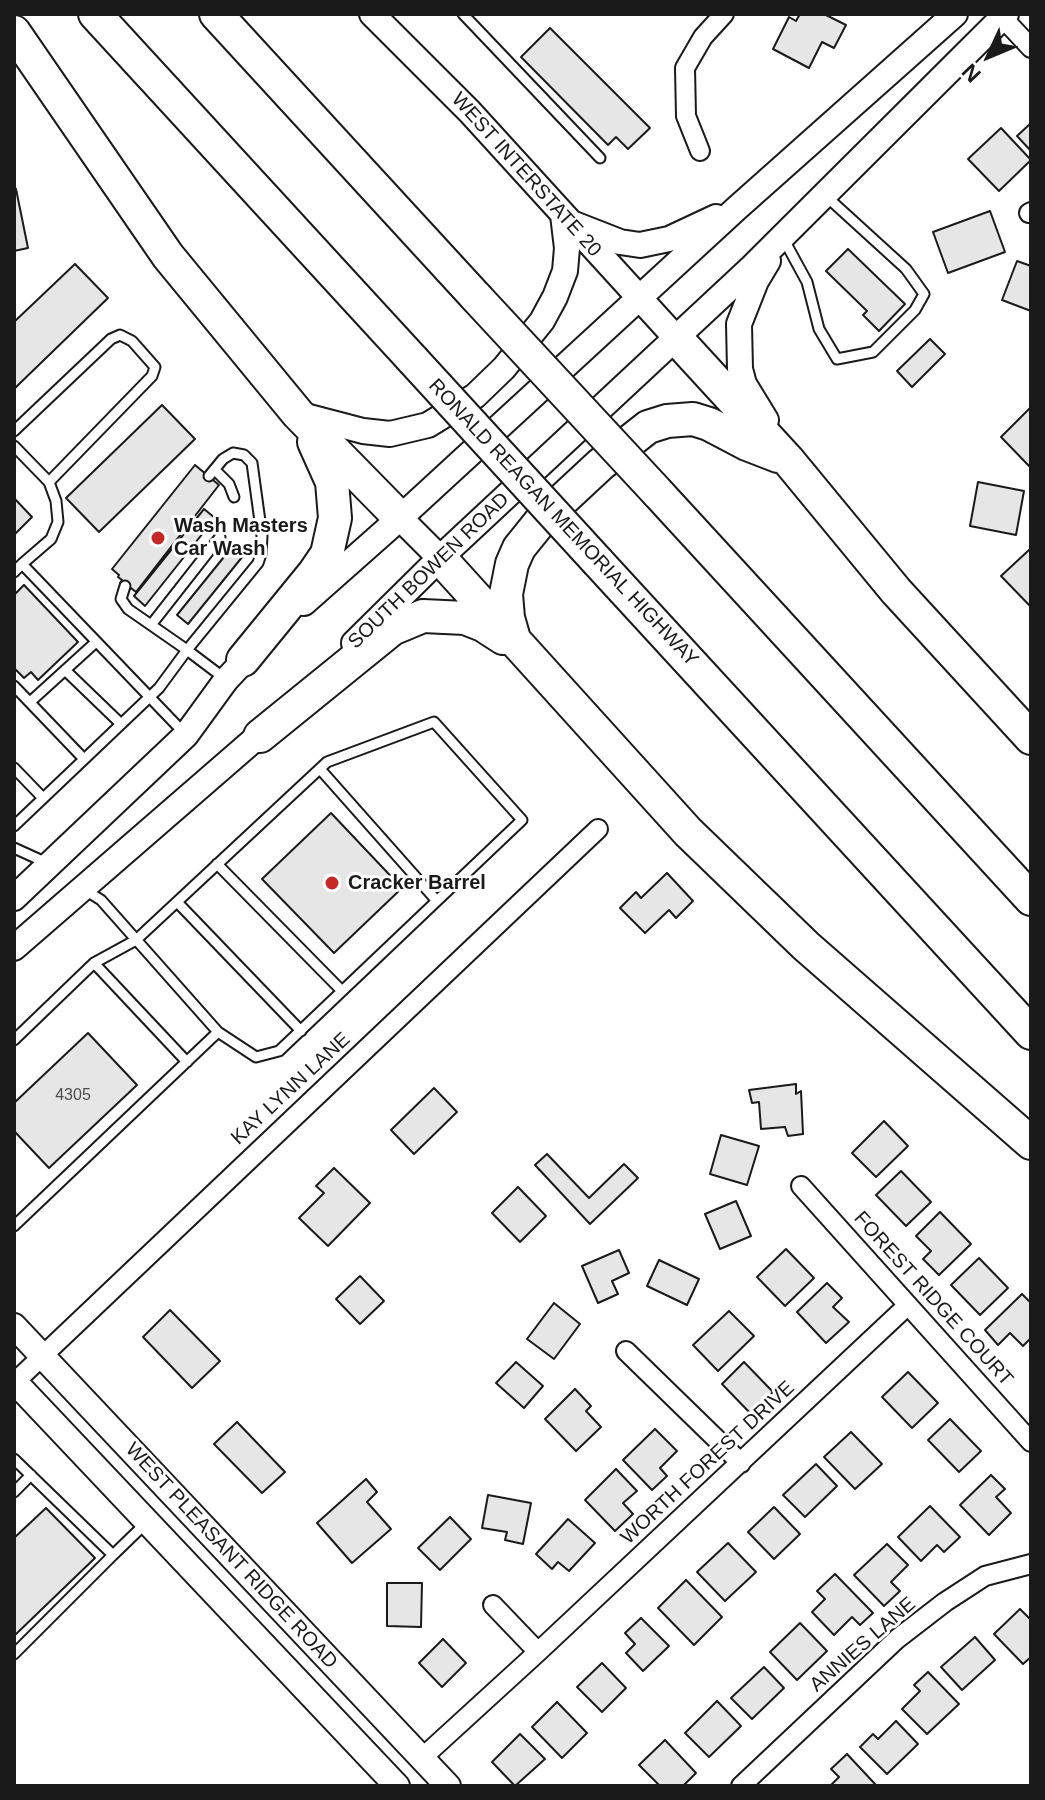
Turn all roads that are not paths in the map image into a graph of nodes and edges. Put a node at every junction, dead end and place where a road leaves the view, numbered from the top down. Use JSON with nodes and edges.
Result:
{"nodes":[{"id":1,"x":95,"y":14,"type":"edge"},
{"id":2,"x":216,"y":14,"type":"edge"},
{"id":3,"x":372,"y":14,"type":"edge"},
{"id":4,"x":463,"y":14,"type":"edge"},
{"id":5,"x":724,"y":14,"type":"edge"},
{"id":6,"x":955,"y":14,"type":"edge"},
{"id":7,"x":1004,"y":16,"type":"edge"},
{"id":8,"x":14,"y":32,"type":"edge"},
{"id":9,"x":1031,"y":48,"type":"edge"},
{"id":10,"x":700,"y":151,"type":"dead end"},
{"id":11,"x":600,"y":158,"type":"dead end"},
{"id":12,"x":825,"y":194,"type":"junction"},
{"id":13,"x":737,"y":208,"type":"junction"},
{"id":14,"x":565,"y":218,"type":"junction"},
{"id":15,"x":782,"y":237,"type":"junction"},
{"id":16,"x":639,"y":298,"type":"junction"},
{"id":17,"x":676,"y":338,"type":"junction"},
{"id":18,"x":298,"y":414,"type":"junction"},
{"id":19,"x":14,"y":431,"type":"edge"},
{"id":20,"x":14,"y":446,"type":"edge"},
{"id":21,"x":788,"y":460,"type":"junction"},
{"id":22,"x":49,"y":482,"type":"junction"},
{"id":23,"x":234,"y":497,"type":"dead end"},
{"id":24,"x":400,"y":518,"type":"junction"},
{"id":25,"x":220,"y":537,"type":"dead end"},
{"id":26,"x":440,"y":558,"type":"junction"},
{"id":27,"x":22,"y":564,"type":"junction"},
{"id":28,"x":14,"y":572,"type":"edge"},
{"id":29,"x":125,"y":586,"type":"dead end"},
{"id":30,"x":151,"y":625,"type":"junction"},
{"id":31,"x":514,"y":640,"type":"junction"},
{"id":32,"x":96,"y":642,"type":"junction"},
{"id":33,"x":187,"y":650,"type":"junction"},
{"id":34,"x":65,"y":670,"type":"junction"},
{"id":35,"x":235,"y":670,"type":"junction"},
{"id":36,"x":546,"y":677,"type":"junction"},
{"id":37,"x":14,"y":686,"type":"edge"},
{"id":38,"x":149,"y":697,"type":"junction"},
{"id":39,"x":30,"y":702,"type":"junction"},
{"id":40,"x":121,"y":724,"type":"junction"},
{"id":41,"x":186,"y":735,"type":"junction"},
{"id":42,"x":260,"y":736,"type":"junction"},
{"id":43,"x":1031,"y":738,"type":"edge"},
{"id":44,"x":84,"y":759,"type":"junction"},
{"id":45,"x":14,"y":768,"type":"edge"},
{"id":46,"x":320,"y":769,"type":"junction"},
{"id":47,"x":43,"y":798,"type":"junction"},
{"id":48,"x":14,"y":827,"type":"edge"},
{"id":49,"x":598,"y":829,"type":"dead end"},
{"id":50,"x":17,"y":849,"type":"edge"},
{"id":51,"x":50,"y":864,"type":"junction"},
{"id":52,"x":217,"y":864,"type":"junction"},
{"id":53,"x":81,"y":888,"type":"junction"},
{"id":54,"x":14,"y":898,"type":"edge"},
{"id":55,"x":1031,"y":899,"type":"edge"},
{"id":56,"x":437,"y":901,"type":"junction"},
{"id":57,"x":177,"y":902,"type":"junction"},
{"id":58,"x":136,"y":940,"type":"junction"},
{"id":59,"x":14,"y":948,"type":"edge"},
{"id":60,"x":94,"y":963,"type":"junction"},
{"id":61,"x":342,"y":991,"type":"junction"},
{"id":62,"x":301,"y":1031,"type":"junction"},
{"id":63,"x":218,"y":1032,"type":"junction"},
{"id":64,"x":1031,"y":1033,"type":"edge"},
{"id":65,"x":14,"y":1040,"type":"edge"},
{"id":66,"x":187,"y":1062,"type":"junction"},
{"id":67,"x":1031,"y":1143,"type":"edge"},
{"id":68,"x":801,"y":1186,"type":"dead end"},
{"id":69,"x":14,"y":1226,"type":"edge"},
{"id":70,"x":908,"y":1305,"type":"junction"},
{"id":71,"x":14,"y":1326,"type":"edge"},
{"id":72,"x":626,"y":1351,"type":"dead end"},
{"id":73,"x":42,"y":1355,"type":"junction"},
{"id":74,"x":14,"y":1382,"type":"edge"},
{"id":75,"x":1031,"y":1442,"type":"edge"},
{"id":76,"x":14,"y":1459,"type":"edge"},
{"id":77,"x":741,"y":1463,"type":"junction"},
{"id":78,"x":31,"y":1475,"type":"junction"},
{"id":79,"x":14,"y":1492,"type":"edge"},
{"id":80,"x":147,"y":1522,"type":"junction"},
{"id":81,"x":113,"y":1555,"type":"junction"},
{"id":82,"x":1031,"y":1564,"type":"edge"},
{"id":83,"x":493,"y":1605,"type":"dead end"},
{"id":84,"x":538,"y":1652,"type":"junction"},
{"id":85,"x":14,"y":1654,"type":"edge"},
{"id":86,"x":422,"y":1758,"type":"junction"},
{"id":87,"x":397,"y":1786,"type":"edge"},
{"id":88,"x":448,"y":1786,"type":"edge"},
{"id":89,"x":741,"y":1786,"type":"edge"}],
"edges":[{"from":1,"to":64,"type":"highway","name":"RONALD REAGAN MEMORIAL HIGHWAY","bridge":true},
{"from":2,"to":55,"type":"highway","bridge":true},
{"from":3,"to":14,"type":"main road","name":"WEST INTERSTATE 20"},
{"from":4,"to":11,"type":"lane"},
{"from":5,"to":10,"type":"street"},
{"from":6,"to":13,"type":"main road"},
{"from":7,"to":9,"type":"street"},
{"from":7,"to":12,"type":"main road","name":"SOUTH BOWEN ROAD"},
{"from":8,"to":18,"type":"highway"},
{"from":12,"to":15,"type":"main road","name":"SOUTH BOWEN ROAD"},
{"from":12,"to":15,"type":"lane"},
{"from":13,"to":14,"type":"main road"},
{"from":13,"to":16,"type":"main road"},
{"from":14,"to":16,"type":"main road","name":"WEST INTERSTATE 20"},
{"from":14,"to":18,"type":"main road"},
{"from":15,"to":17,"type":"main road","name":"SOUTH BOWEN ROAD"},
{"from":15,"to":21,"type":"main road"},
{"from":16,"to":17,"type":"main road","name":"WEST INTERSTATE 20"},
{"from":16,"to":24,"type":"main road"},
{"from":17,"to":21,"type":"highway"},
{"from":17,"to":26,"type":"main road","name":"SOUTH BOWEN ROAD"},
{"from":18,"to":24,"type":"highway"},
{"from":18,"to":35,"type":"highway"},
{"from":19,"to":22,"type":"lane"},
{"from":20,"to":22,"type":"lane"},
{"from":21,"to":31,"type":"highway"},
{"from":21,"to":43,"type":"highway"},
{"from":22,"to":27,"type":"lane"},
{"from":23,"to":33,"type":"lane"},
{"from":24,"to":26,"type":"main road"},
{"from":24,"to":35,"type":"main road"},
{"from":25,"to":30,"type":"lane"},
{"from":26,"to":31,"type":"highway"},
{"from":26,"to":42,"type":"main road","name":"SOUTH BOWEN ROAD"},
{"from":27,"to":28,"type":"lane"},
{"from":27,"to":32,"type":"lane"},
{"from":29,"to":30,"type":"lane"},
{"from":30,"to":33,"type":"lane"},
{"from":31,"to":36,"type":"highway"},
{"from":32,"to":34,"type":"lane"},
{"from":32,"to":38,"type":"lane"},
{"from":33,"to":35,"type":"lane"},
{"from":33,"to":38,"type":"lane"},
{"from":34,"to":39,"type":"lane"},
{"from":34,"to":40,"type":"lane"},
{"from":35,"to":41,"type":"main road"},
{"from":36,"to":42,"type":"highway"},
{"from":36,"to":67,"type":"highway"},
{"from":37,"to":39,"type":"lane"},
{"from":38,"to":40,"type":"lane"},
{"from":38,"to":41,"type":"lane"},
{"from":39,"to":44,"type":"lane"},
{"from":40,"to":44,"type":"lane"},
{"from":41,"to":51,"type":"main road"},
{"from":42,"to":53,"type":"main road","name":"SOUTH BOWEN ROAD"},
{"from":44,"to":47,"type":"lane"},
{"from":45,"to":47,"type":"lane"},
{"from":46,"to":52,"type":"lane"},
{"from":46,"to":56,"type":"lane"},
{"from":46,"to":56,"type":"lane"},
{"from":47,"to":48,"type":"lane"},
{"from":48,"to":50,"type":"lane"},
{"from":49,"to":73,"type":"street","name":"KAY LYNN LANE"},
{"from":50,"to":51,"type":"lane"},
{"from":51,"to":53,"type":"main road"},
{"from":51,"to":54,"type":"main road"},
{"from":52,"to":57,"type":"lane"},
{"from":52,"to":61,"type":"lane"},
{"from":53,"to":58,"type":"lane"},
{"from":53,"to":59,"type":"main road","name":"SOUTH BOWEN ROAD"},
{"from":56,"to":61,"type":"lane"},
{"from":57,"to":58,"type":"lane"},
{"from":57,"to":62,"type":"lane"},
{"from":58,"to":60,"type":"lane"},
{"from":58,"to":63,"type":"lane"},
{"from":60,"to":65,"type":"lane"},
{"from":60,"to":66,"type":"lane"},
{"from":61,"to":62,"type":"lane"},
{"from":62,"to":63,"type":"lane"},
{"from":63,"to":66,"type":"lane"},
{"from":66,"to":69,"type":"lane"},
{"from":68,"to":70,"type":"street","name":"FOREST RIDGE COURT"},
{"from":70,"to":75,"type":"street","name":"FOREST RIDGE COURT"},
{"from":70,"to":77,"type":"street","name":"WORTH FOREST DRIVE"},
{"from":71,"to":73,"type":"main road","name":"WEST PLEASANT RIDGE ROAD"},
{"from":72,"to":77,"type":"street"},
{"from":73,"to":74,"type":"street","name":"KAY LYNN LANE"},
{"from":73,"to":86,"type":"main road","name":"WEST PLEASANT RIDGE ROAD"},
{"from":74,"to":80,"type":"main road","name":"WEST PLEASANT RIDGE ROAD"},
{"from":76,"to":78,"type":"lane"},
{"from":77,"to":84,"type":"street","name":"WORTH FOREST DRIVE"},
{"from":78,"to":79,"type":"lane"},
{"from":78,"to":81,"type":"lane"},
{"from":80,"to":81,"type":"lane"},
{"from":80,"to":87,"type":"main road","name":"WEST PLEASANT RIDGE ROAD"},
{"from":81,"to":85,"type":"lane"},
{"from":82,"to":89,"type":"street","name":"ANNIES LANE"},
{"from":83,"to":84,"type":"street"},
{"from":84,"to":86,"type":"street","name":"WORTH FOREST DRIVE"},
{"from":86,"to":88,"type":"main road","name":"WEST PLEASANT RIDGE ROAD"}]}
